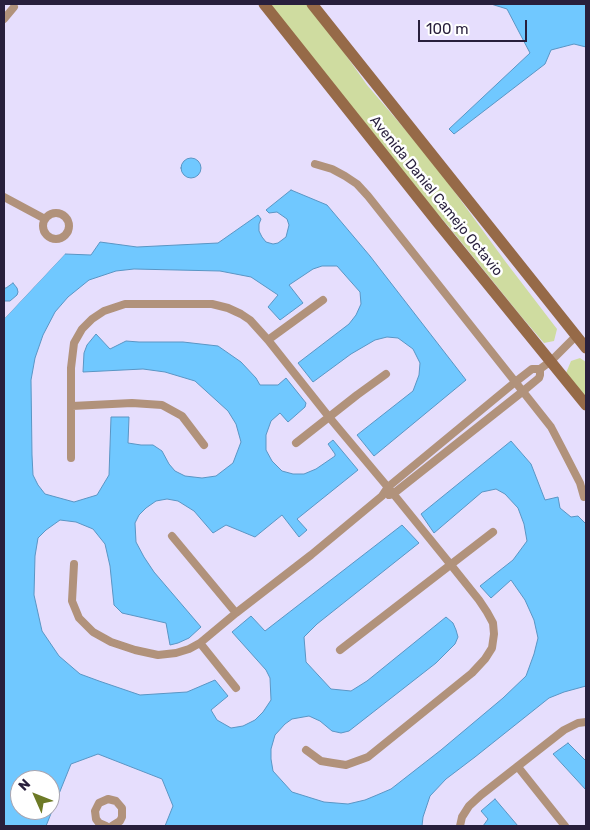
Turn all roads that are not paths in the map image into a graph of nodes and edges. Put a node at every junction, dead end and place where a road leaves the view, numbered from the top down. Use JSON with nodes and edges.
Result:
{"nodes":[{"id":1,"x":264,"y":4,"type":"edge"},
{"id":2,"x":312,"y":4,"type":"edge"},
{"id":3,"x":14,"y":7,"type":"dead end"},
{"id":4,"x":4,"y":19,"type":"edge"},
{"id":5,"x":315,"y":164,"type":"dead end"},
{"id":6,"x":4,"y":197,"type":"edge"},
{"id":7,"x":45,"y":219,"type":"dead end"},
{"id":8,"x":322,"y":300,"type":"dead end"},
{"id":9,"x":576,"y":336,"type":"junction"},
{"id":10,"x":268,"y":340,"type":"junction"},
{"id":11,"x":586,"y":348,"type":"edge"},
{"id":12,"x":551,"y":361,"type":"junction"},
{"id":13,"x":540,"y":368,"type":"junction"},
{"id":14,"x":386,"y":374,"type":"dead end"},
{"id":15,"x":514,"y":383,"type":"junction"},
{"id":16,"x":522,"y":392,"type":"junction"},
{"id":17,"x":586,"y":405,"type":"edge"},
{"id":18,"x":72,"y":406,"type":"junction"},
{"id":19,"x":329,"y":417,"type":"junction"},
{"id":20,"x":296,"y":443,"type":"dead end"},
{"id":21,"x":204,"y":445,"type":"dead end"},
{"id":22,"x":71,"y":458,"type":"dead end"},
{"id":23,"x":388,"y":487,"type":"junction"},
{"id":24,"x":394,"y":494,"type":"junction"},
{"id":25,"x":382,"y":496,"type":"junction"},
{"id":26,"x":584,"y":497,"type":"dead end"},
{"id":27,"x":493,"y":532,"type":"dead end"},
{"id":28,"x":172,"y":536,"type":"dead end"},
{"id":29,"x":74,"y":564,"type":"dead end"},
{"id":30,"x":451,"y":565,"type":"junction"},
{"id":31,"x":236,"y":614,"type":"junction"},
{"id":32,"x":200,"y":643,"type":"junction"},
{"id":33,"x":340,"y":650,"type":"dead end"},
{"id":34,"x":236,"y":688,"type":"dead end"},
{"id":35,"x":586,"y":722,"type":"edge"},
{"id":36,"x":306,"y":750,"type":"dead end"},
{"id":37,"x":518,"y":767,"type":"junction"},
{"id":38,"x":101,"y":825,"type":"edge"},
{"id":39,"x":112,"y":826,"type":"edge"},
{"id":40,"x":460,"y":826,"type":"edge"},
{"id":41,"x":565,"y":826,"type":"edge"}],
"edges":[{"from":1,"to":12,"type":"main road","name":"Avenida Daniel Camejo Octavio"},
{"from":2,"to":9,"type":"main road","name":"Avenida Daniel Camejo Octavio"},
{"from":3,"to":4,"type":"street"},
{"from":5,"to":15,"type":"street"},
{"from":6,"to":7,"type":"street"},
{"from":8,"to":10,"type":"street"},
{"from":9,"to":11,"type":"main road","name":"Avenida Daniel Camejo Octavio"},
{"from":9,"to":12,"type":"street"},
{"from":10,"to":18,"type":"street"},
{"from":10,"to":19,"type":"street"},
{"from":12,"to":13,"type":"street"},
{"from":12,"to":17,"type":"main road","name":"Avenida Daniel Camejo Octavio"},
{"from":13,"to":15,"type":"street"},
{"from":13,"to":16,"type":"street"},
{"from":14,"to":19,"type":"street"},
{"from":15,"to":16,"type":"street"},
{"from":15,"to":23,"type":"street"},
{"from":16,"to":24,"type":"street"},
{"from":16,"to":26,"type":"street"},
{"from":18,"to":21,"type":"street"},
{"from":18,"to":22,"type":"street"},
{"from":19,"to":20,"type":"street"},
{"from":19,"to":23,"type":"street"},
{"from":23,"to":24,"type":"street"},
{"from":23,"to":25,"type":"street"},
{"from":24,"to":25,"type":"street"},
{"from":24,"to":30,"type":"street"},
{"from":25,"to":31,"type":"street"},
{"from":27,"to":30,"type":"street"},
{"from":28,"to":31,"type":"street"},
{"from":29,"to":32,"type":"street"},
{"from":30,"to":33,"type":"street"},
{"from":30,"to":36,"type":"street"},
{"from":31,"to":32,"type":"street"},
{"from":32,"to":34,"type":"street"},
{"from":35,"to":37,"type":"street"},
{"from":37,"to":40,"type":"street"},
{"from":37,"to":41,"type":"street"},
{"from":38,"to":39,"type":"street"}]}
